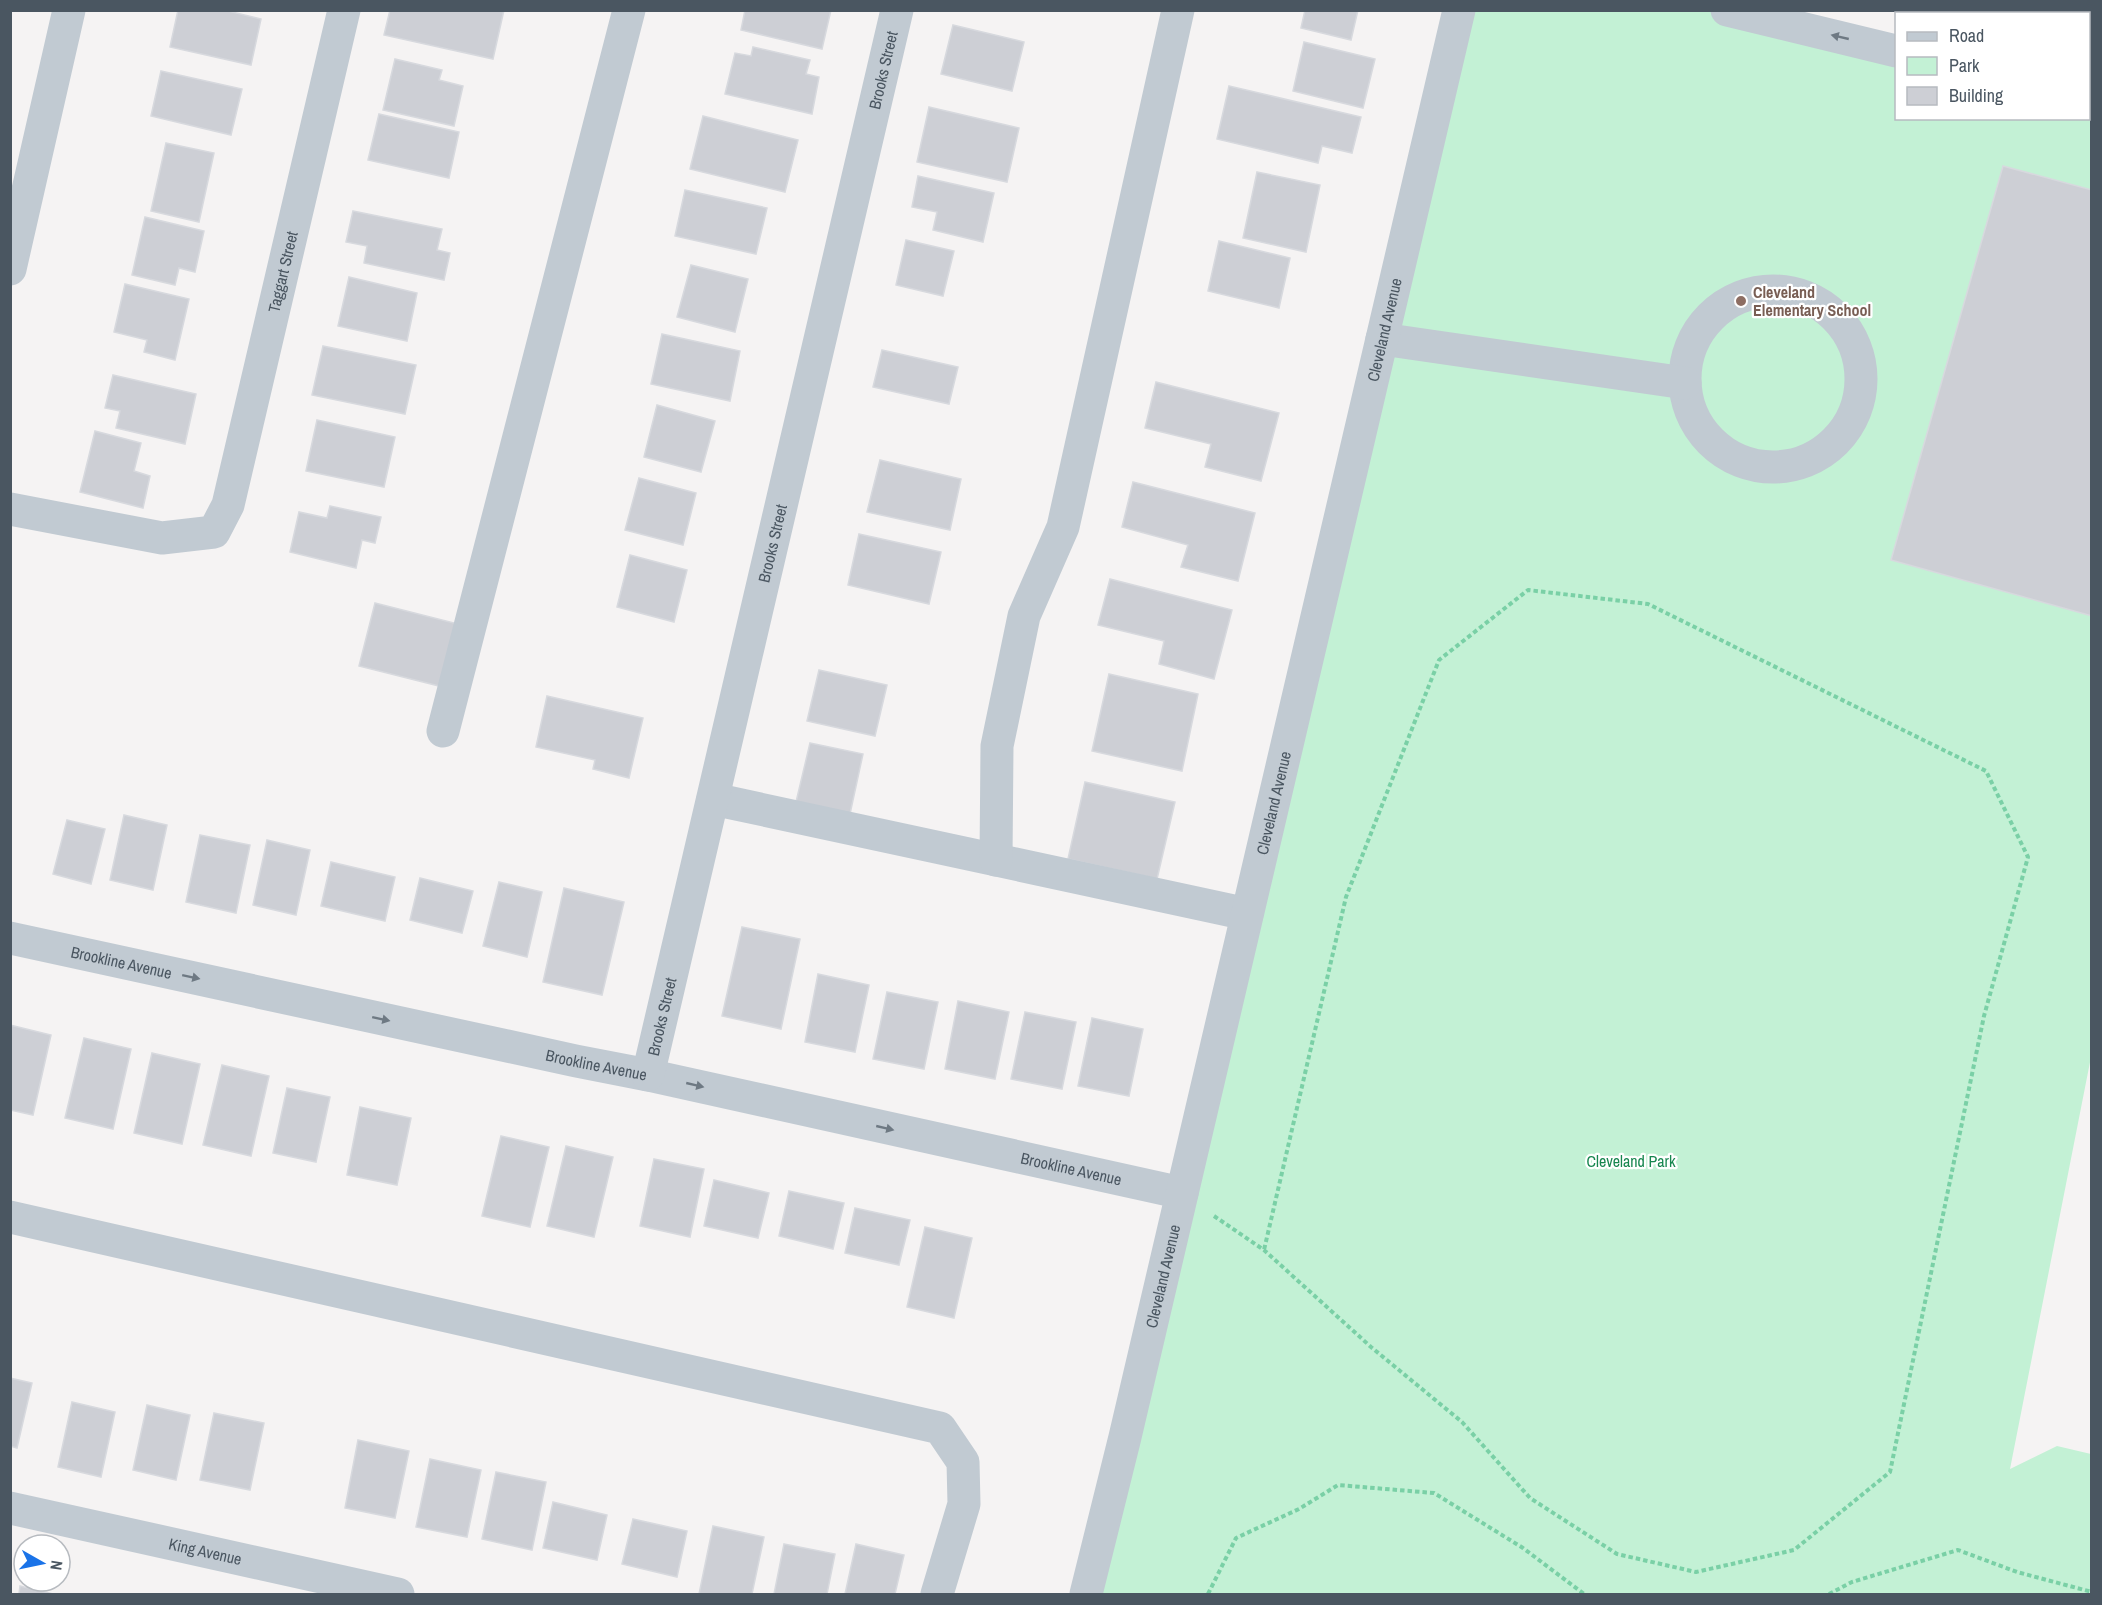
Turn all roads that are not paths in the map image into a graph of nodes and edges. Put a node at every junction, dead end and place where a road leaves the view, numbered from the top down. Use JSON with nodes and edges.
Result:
{"nodes":[{"id":1,"x":69,"y":10,"type":"edge"},
{"id":2,"x":344,"y":10,"type":"edge"},
{"id":3,"x":629,"y":10,"type":"edge"},
{"id":4,"x":897,"y":10,"type":"edge"},
{"id":5,"x":1178,"y":10,"type":"edge"},
{"id":6,"x":1459,"y":10,"type":"edge"},
{"id":7,"x":1727,"y":10,"type":"edge"},
{"id":8,"x":1895,"y":51,"type":"edge"},
{"id":9,"x":10,"y":269,"type":"edge"},
{"id":10,"x":1382,"y":339,"type":"junction"},
{"id":11,"x":1685,"y":383,"type":"junction"},
{"id":12,"x":10,"y":509,"type":"edge"},
{"id":13,"x":443,"y":730,"type":"dead end"},
{"id":14,"x":713,"y":799,"type":"junction"},
{"id":15,"x":996,"y":860,"type":"junction"},
{"id":16,"x":1247,"y":914,"type":"junction"},
{"id":17,"x":10,"y":938,"type":"edge"},
{"id":18,"x":648,"y":1075,"type":"junction"},
{"id":19,"x":1182,"y":1193,"type":"junction"},
{"id":20,"x":10,"y":1217,"type":"edge"},
{"id":21,"x":10,"y":1508,"type":"edge"},
{"id":22,"x":398,"y":1594,"type":"edge"},
{"id":23,"x":937,"y":1594,"type":"edge"},
{"id":24,"x":1086,"y":1594,"type":"edge"}],
"edges":[{"from":1,"to":9,"type":"street"},
{"from":2,"to":12,"type":"street","name":"Taggart Street"},
{"from":3,"to":13,"type":"street"},
{"from":4,"to":14,"type":"street","name":"Brooks Street"},
{"from":5,"to":15,"type":"street"},
{"from":6,"to":10,"type":"street","name":"Cleveland Avenue"},
{"from":8,"to":7,"type":"street","one_way":true},
{"from":10,"to":11,"type":"street"},
{"from":10,"to":16,"type":"street","name":"Cleveland Avenue"},
{"from":11,"to":11,"type":"street"},
{"from":14,"to":15,"type":"street"},
{"from":14,"to":18,"type":"street","name":"Brooks Street"},
{"from":15,"to":16,"type":"street"},
{"from":16,"to":19,"type":"street","name":"Cleveland Avenue"},
{"from":17,"to":18,"type":"street","name":"Brookline Avenue","one_way":true},
{"from":18,"to":19,"type":"street","name":"Brookline Avenue","one_way":true},
{"from":19,"to":24,"type":"street","name":"Cleveland Avenue"},
{"from":20,"to":23,"type":"street"},
{"from":21,"to":22,"type":"street","name":"King Avenue"}]}
